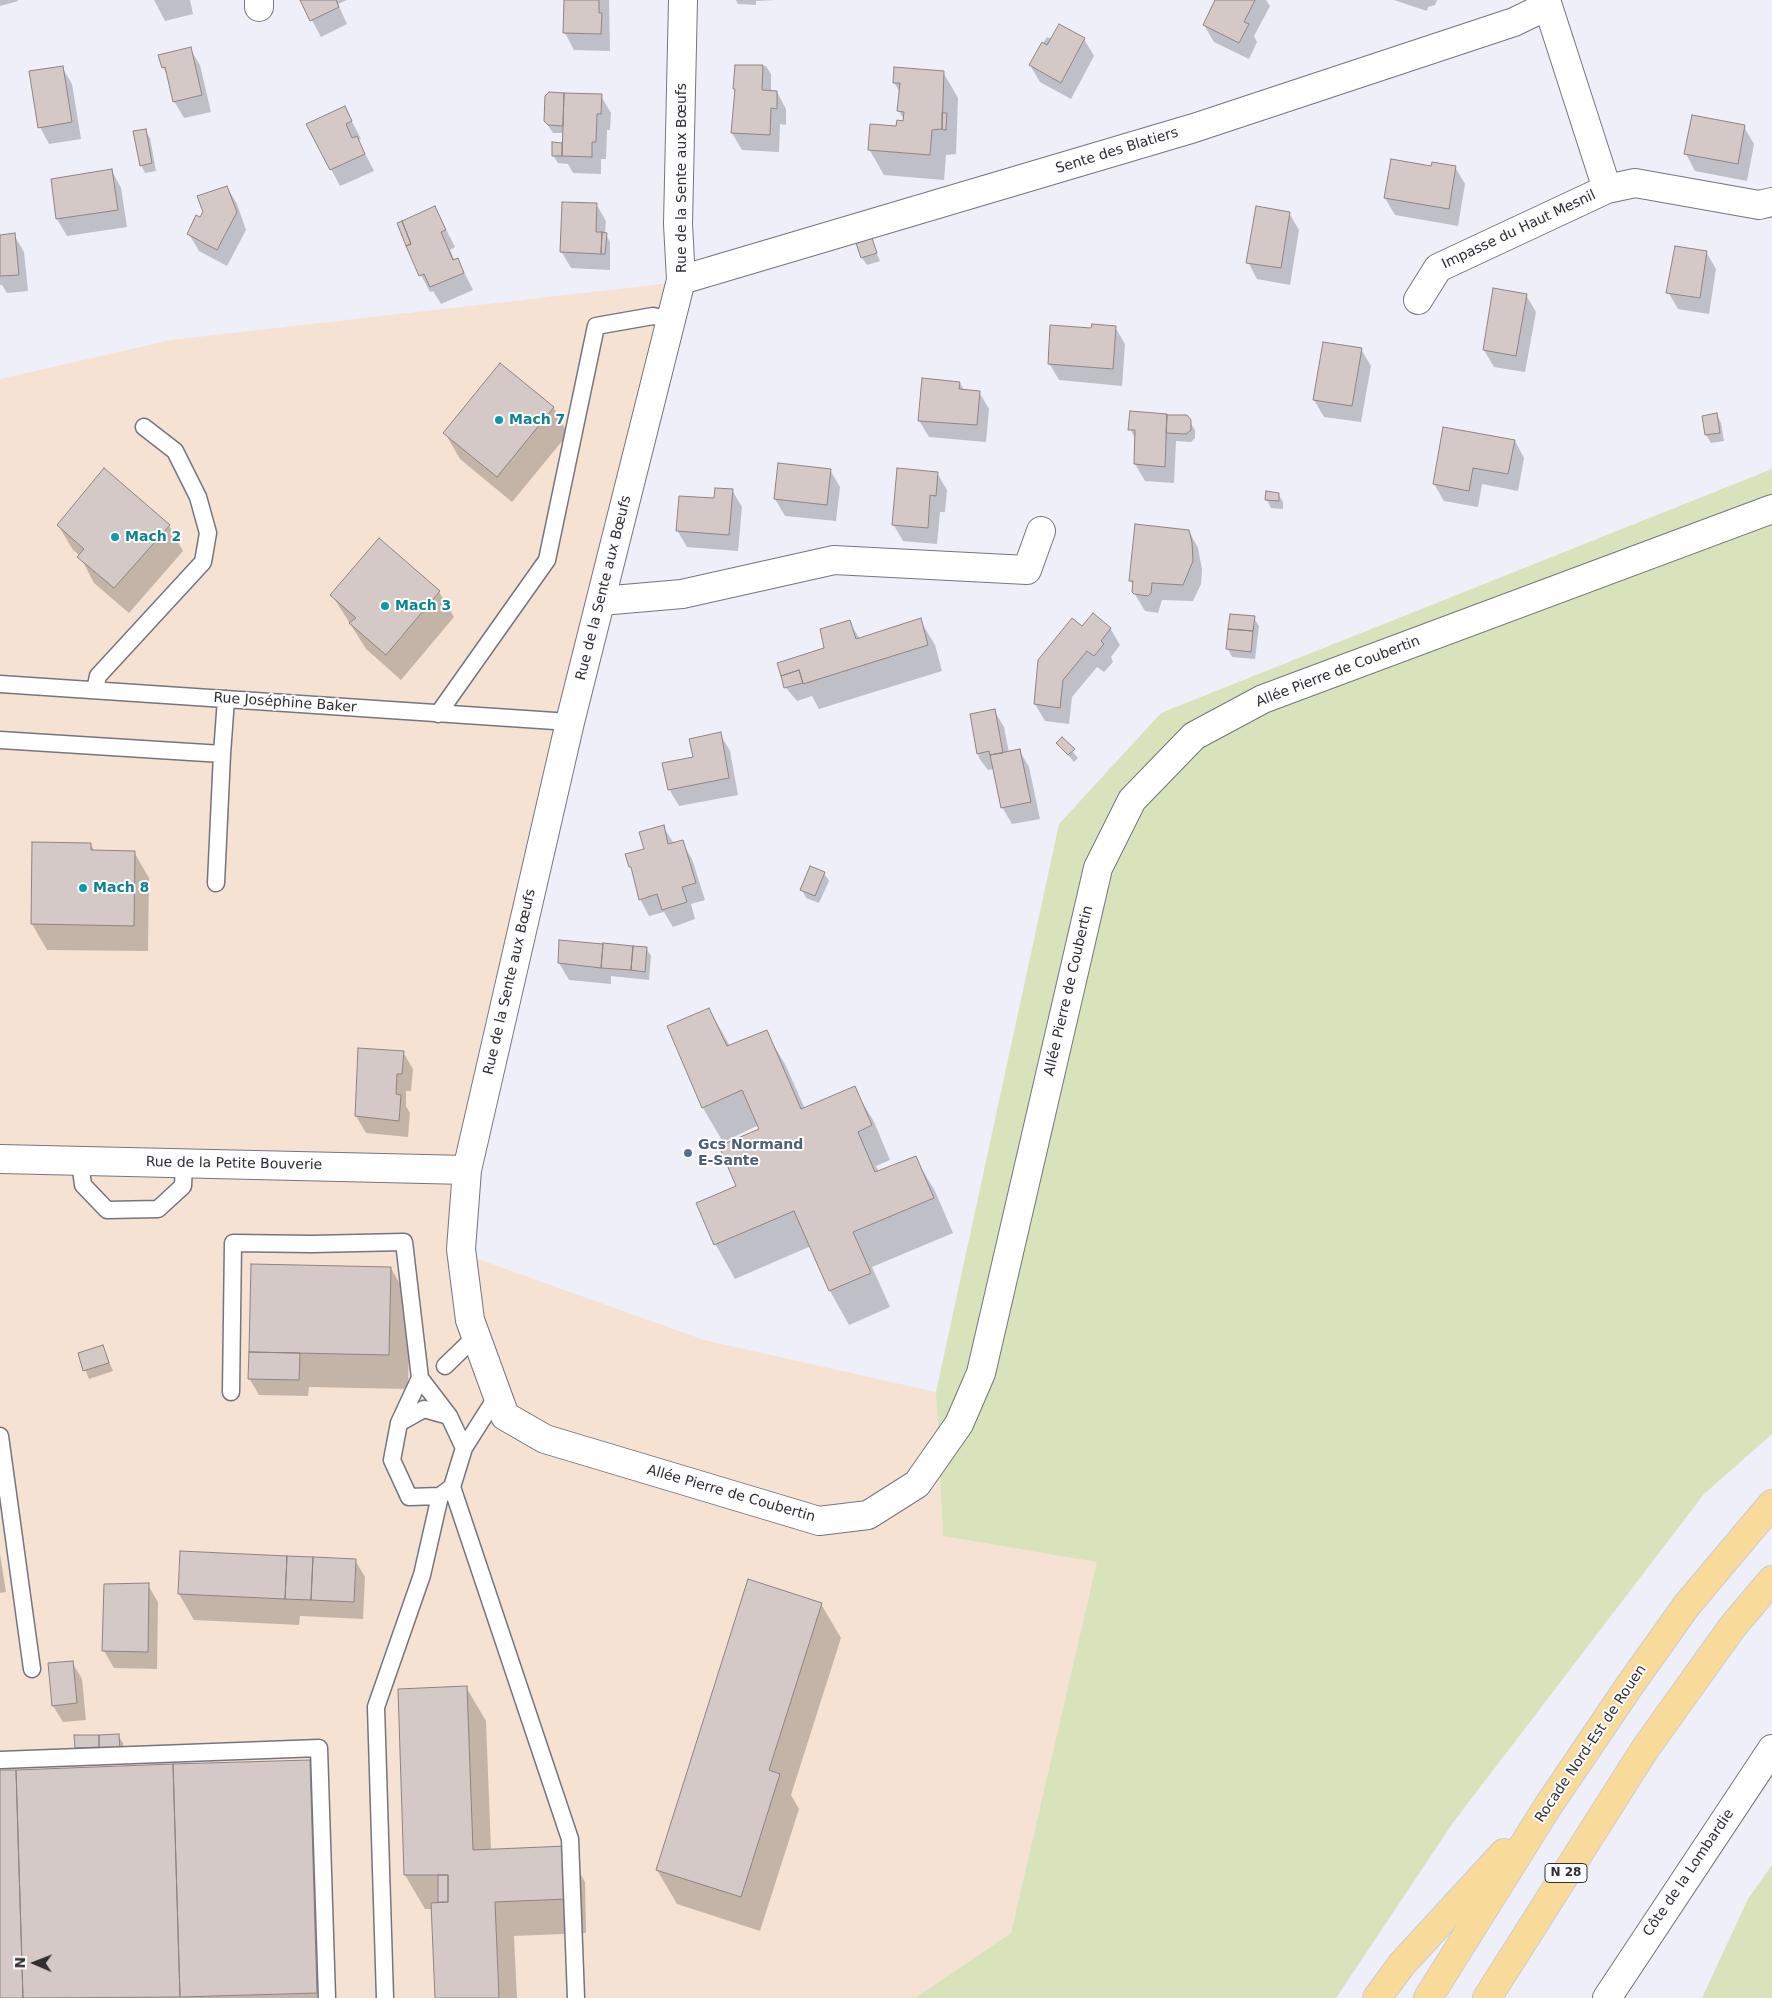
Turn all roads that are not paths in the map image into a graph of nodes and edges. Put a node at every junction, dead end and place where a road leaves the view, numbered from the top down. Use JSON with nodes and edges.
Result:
{"nodes":[{"id":1,"x":684,"y":0,"type":"edge"},
{"id":2,"x":1546,"y":3,"type":"edge"},
{"id":3,"x":1607,"y":189,"type":"junction"},
{"id":4,"x":1772,"y":202,"type":"edge"},
{"id":5,"x":681,"y":280,"type":"junction"},
{"id":6,"x":1418,"y":300,"type":"dead end"},
{"id":7,"x":672,"y":320,"type":"junction"},
{"id":8,"x":144,"y":427,"type":"dead end"},
{"id":9,"x":1772,"y":509,"type":"edge"},
{"id":10,"x":1041,"y":531,"type":"dead end"},
{"id":11,"x":601,"y":601,"type":"junction"},
{"id":12,"x":0,"y":684,"type":"edge"},
{"id":13,"x":95,"y":690,"type":"junction"},
{"id":14,"x":226,"y":699,"type":"junction"},
{"id":15,"x":438,"y":714,"type":"junction"},
{"id":16,"x":570,"y":722,"type":"junction"},
{"id":17,"x":0,"y":740,"type":"edge"},
{"id":18,"x":222,"y":754,"type":"junction"},
{"id":19,"x":216,"y":883,"type":"dead end"},
{"id":20,"x":0,"y":1159,"type":"edge"},
{"id":21,"x":80,"y":1161,"type":"junction"},
{"id":22,"x":184,"y":1164,"type":"junction"},
{"id":23,"x":467,"y":1170,"type":"junction"},
{"id":24,"x":476,"y":1336,"type":"junction"},
{"id":25,"x":445,"y":1366,"type":"dead end"},
{"id":26,"x":420,"y":1378,"type":"junction"},
{"id":27,"x":231,"y":1392,"type":"dead end"},
{"id":28,"x":497,"y":1396,"type":"junction"},
{"id":29,"x":448,"y":1416,"type":"junction"},
{"id":30,"x":400,"y":1423,"type":"junction"},
{"id":31,"x":0,"y":1442,"type":"edge"},
{"id":32,"x":464,"y":1448,"type":"junction"},
{"id":33,"x":446,"y":1491,"type":"junction"},
{"id":34,"x":1772,"y":1504,"type":"edge"},
{"id":35,"x":1772,"y":1580,"type":"edge"},
{"id":36,"x":32,"y":1669,"type":"dead end"},
{"id":37,"x":1772,"y":1749,"type":"edge"},
{"id":38,"x":0,"y":1760,"type":"edge"},
{"id":39,"x":1548,"y":1806,"type":"junction"},
{"id":40,"x":327,"y":1998,"type":"edge"},
{"id":41,"x":385,"y":1998,"type":"edge"},
{"id":42,"x":576,"y":1998,"type":"edge"},
{"id":43,"x":1377,"y":1998,"type":"edge"},
{"id":44,"x":1428,"y":1998,"type":"edge"},
{"id":45,"x":1487,"y":1998,"type":"edge"},
{"id":46,"x":1607,"y":1998,"type":"edge"}],
"edges":[{"from":1,"to":5,"type":"street","name":"Rue de la Sente aux Bœufs"},
{"from":2,"to":3,"type":"street"},
{"from":2,"to":5,"type":"street","name":"Sente des Blatiers"},
{"from":3,"to":4,"type":"street","name":"Impasse du Haut Mesnil"},
{"from":3,"to":6,"type":"street","name":"Impasse du Haut Mesnil"},
{"from":5,"to":7,"type":"street","name":"Rue de la Sente aux Bœufs"},
{"from":7,"to":11,"type":"street","name":"Rue de la Sente aux Bœufs"},
{"from":7,"to":15,"type":"lane"},
{"from":8,"to":13,"type":"lane"},
{"from":9,"to":28,"type":"street","name":"Allée Pierre de Coubertin"},
{"from":10,"to":11,"type":"street"},
{"from":11,"to":16,"type":"street","name":"Rue de la Sente aux Bœufs"},
{"from":12,"to":13,"type":"lane","name":"Rue Joséphine Baker"},
{"from":13,"to":14,"type":"lane","name":"Rue Joséphine Baker"},
{"from":14,"to":15,"type":"lane","name":"Rue Joséphine Baker"},
{"from":14,"to":18,"type":"lane"},
{"from":15,"to":16,"type":"lane","name":"Rue Joséphine Baker"},
{"from":16,"to":23,"type":"street","name":"Rue de la Sente aux Bœufs"},
{"from":17,"to":18,"type":"lane"},
{"from":18,"to":19,"type":"lane"},
{"from":20,"to":21,"type":"street","name":"Rue de la Petite Bouverie"},
{"from":21,"to":22,"type":"street","name":"Rue de la Petite Bouverie"},
{"from":21,"to":22,"type":"lane"},
{"from":22,"to":23,"type":"street","name":"Rue de la Petite Bouverie"},
{"from":23,"to":24,"type":"street","name":"Rue de la Sente aux Bœufs"},
{"from":24,"to":25,"type":"lane"},
{"from":24,"to":28,"type":"street","name":"Allée Pierre de Coubertin"},
{"from":26,"to":27,"type":"lane"},
{"from":26,"to":29,"type":"lane"},
{"from":26,"to":30,"type":"lane"},
{"from":28,"to":32,"type":"lane"},
{"from":29,"to":30,"type":"lane"},
{"from":29,"to":32,"type":"lane"},
{"from":30,"to":33,"type":"lane"},
{"from":31,"to":36,"type":"lane"},
{"from":32,"to":33,"type":"lane"},
{"from":33,"to":41,"type":"lane"},
{"from":33,"to":42,"type":"lane"},
{"from":34,"to":39,"type":"highway","name":"Rocade Nord-Est de Rouen"},
{"from":35,"to":45,"type":"highway","number":"N 28"},
{"from":37,"to":46,"type":"street","name":"Côte de la Lombardie"},
{"from":38,"to":40,"type":"lane"},
{"from":39,"to":43,"type":"highway"},
{"from":39,"to":44,"type":"highway","name":"Rocade Nord-Est de Rouen"}]}
